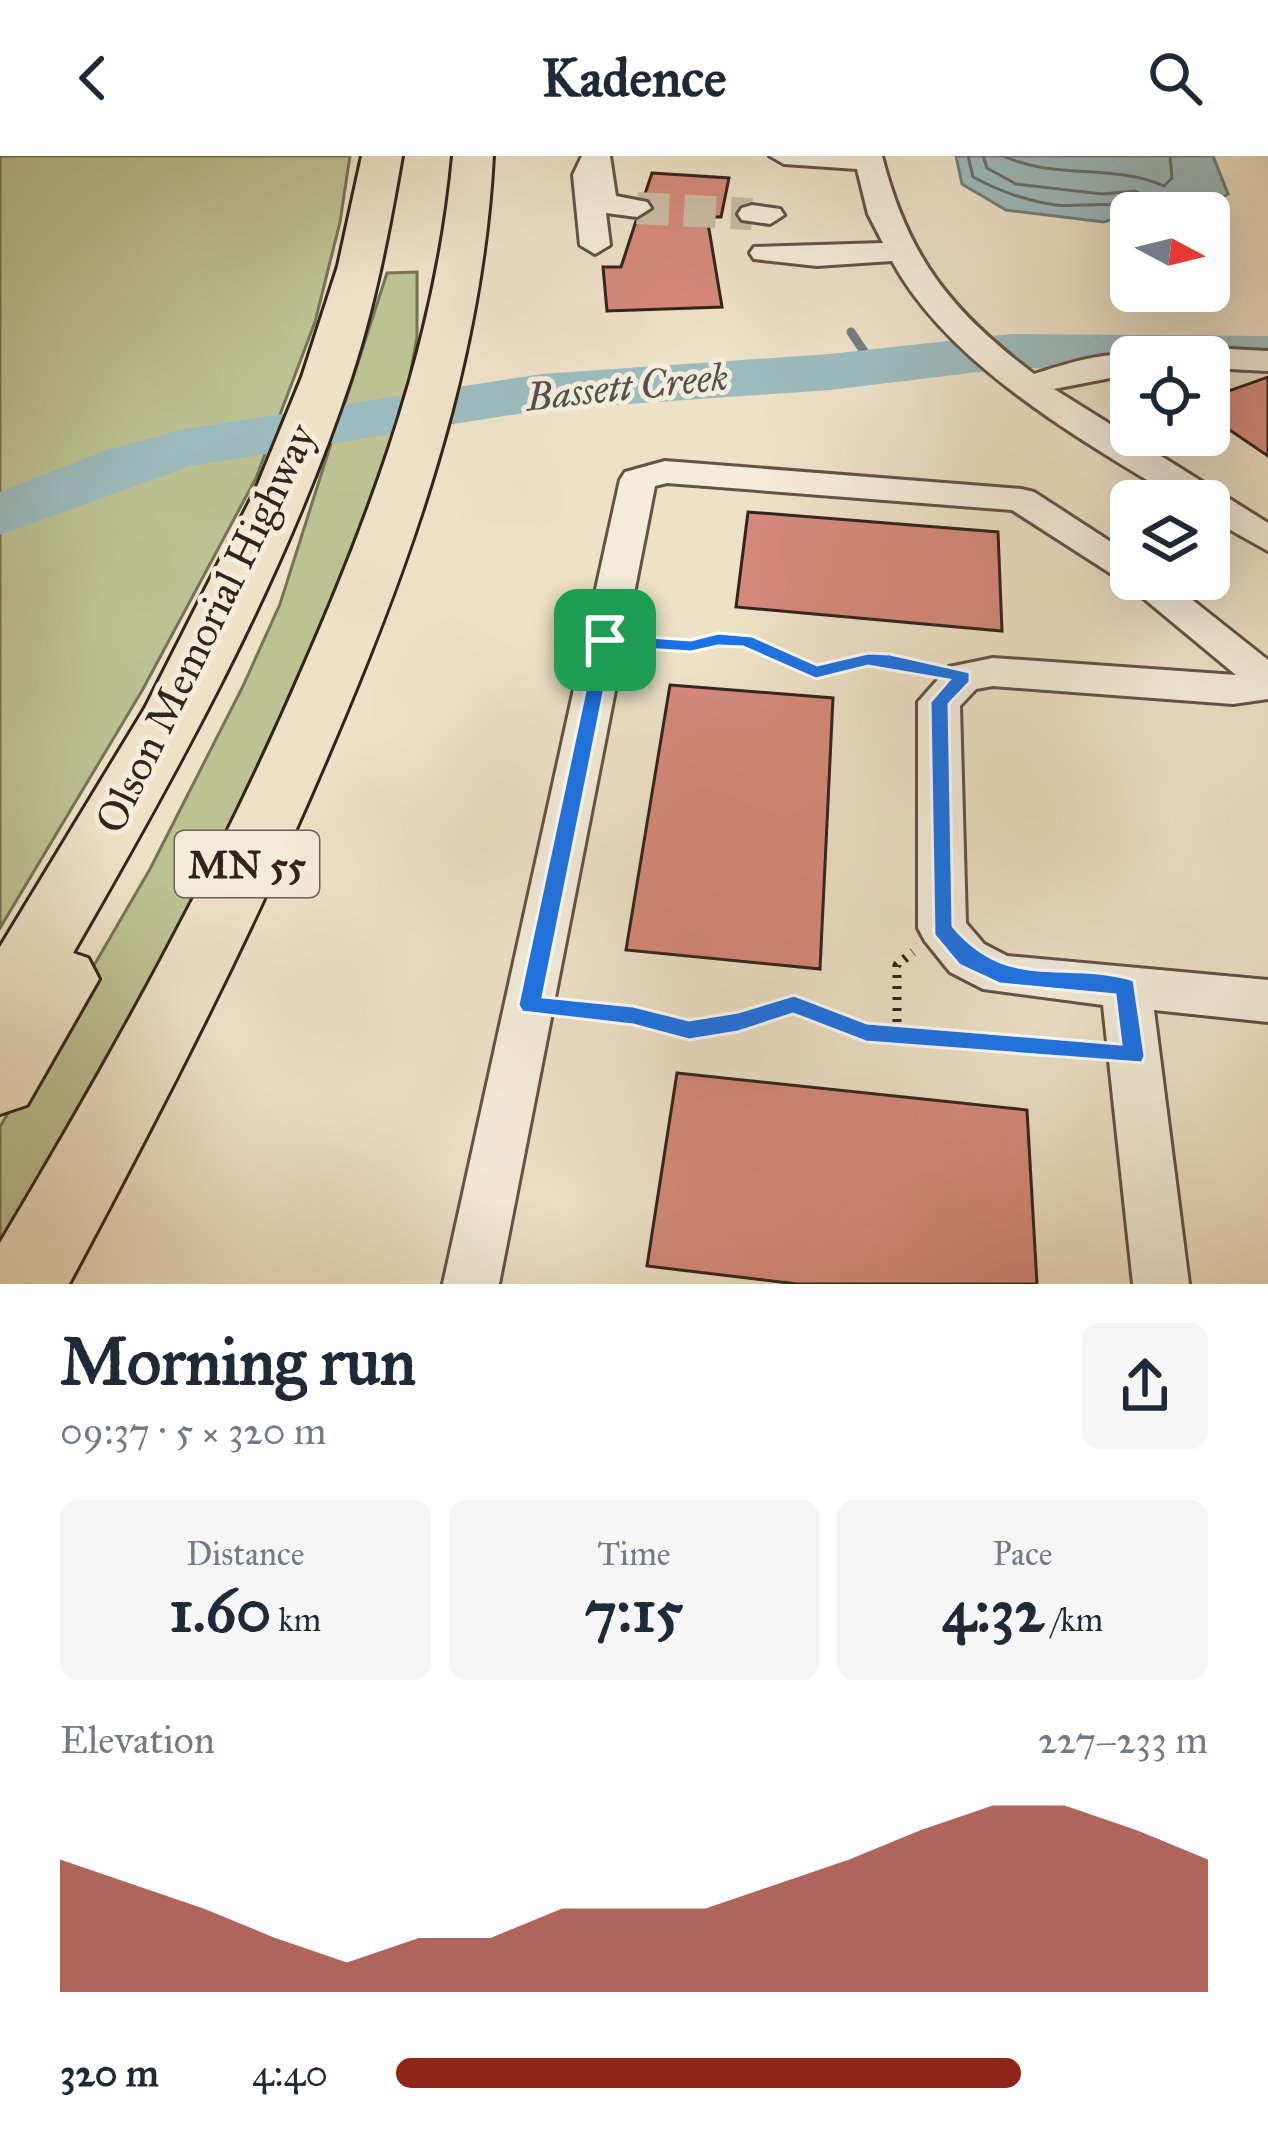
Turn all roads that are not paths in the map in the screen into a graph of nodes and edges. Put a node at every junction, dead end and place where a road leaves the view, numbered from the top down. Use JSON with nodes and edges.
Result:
{"nodes":[{"id":1,"x":382,"y":156,"type":"edge"},
{"id":2,"x":472,"y":156,"type":"edge"},
{"id":3,"x":493,"y":156,"type":"edge"},
{"id":4,"x":596,"y":156,"type":"edge"},
{"id":5,"x":784,"y":156,"type":"edge"},
{"id":6,"x":868,"y":158,"type":"edge"},
{"id":7,"x":637,"y":208,"type":"tunnel mouth"},
{"id":8,"x":595,"y":245,"type":"dead end"},
{"id":9,"x":901,"y":251,"type":"junction"},
{"id":10,"x":765,"y":253,"type":"tunnel mouth"},
{"id":11,"x":459,"y":279,"type":"junction"},
{"id":12,"x":1230,"y":359,"type":"edge"},
{"id":13,"x":1268,"y":361,"type":"edge"},
{"id":14,"x":1110,"y":367,"type":"edge"},
{"id":15,"x":1028,"y":386,"type":"junction"},
{"id":16,"x":1176,"y":480,"type":"edge"},
{"id":17,"x":1230,"y":515,"type":"edge"},
{"id":18,"x":264,"y":528,"type":"junction"},
{"id":19,"x":1268,"y":539,"type":"edge"},
{"id":20,"x":1110,"y":558,"type":"edge"},
{"id":21,"x":1168,"y":600,"type":"edge"},
{"id":22,"x":1268,"y":685,"type":"edge"},
{"id":23,"x":1126,"y":987,"type":"junction"},
{"id":24,"x":1268,"y":1000,"type":"edge"},
{"id":25,"x":0,"y":1010,"type":"edge"},
{"id":26,"x":152,"y":1059,"type":"junction"},
{"id":27,"x":0,"y":1081,"type":"edge"},
{"id":28,"x":23,"y":1284,"type":"edge"},
{"id":29,"x":75,"y":1284,"type":"edge"},
{"id":30,"x":471,"y":1284,"type":"edge"},
{"id":31,"x":1161,"y":1284,"type":"edge"}],
"edges":[{"from":1,"to":18,"type":"highway","name":"Olson Memorial Highway","number":"MN 55"},
{"from":2,"to":11,"type":"highway","number":"MN 55"},
{"from":3,"to":11,"type":"highway"},
{"from":4,"to":7,"type":"street"},
{"from":4,"to":8,"type":"street"},
{"from":5,"to":6,"type":"street"},
{"from":6,"to":9,"type":"street"},
{"from":9,"to":10,"type":"street"},
{"from":9,"to":15,"type":"street"},
{"from":11,"to":26,"type":"highway","number":"MN 55"},
{"from":12,"to":13,"type":"street"},
{"from":14,"to":15,"type":"street"},
{"from":15,"to":16,"type":"street"},
{"from":17,"to":19,"type":"street"},
{"from":18,"to":25,"type":"highway","name":"Olson Memorial Highway","number":"MN 55"},
{"from":18,"to":27,"type":"highway"},
{"from":20,"to":30,"type":"street"},
{"from":21,"to":22,"type":"street"},
{"from":22,"to":23,"type":"street"},
{"from":23,"to":24,"type":"street"},
{"from":23,"to":31,"type":"street"},
{"from":26,"to":28,"type":"highway","number":"MN 55"},
{"from":26,"to":29,"type":"highway"}]}
